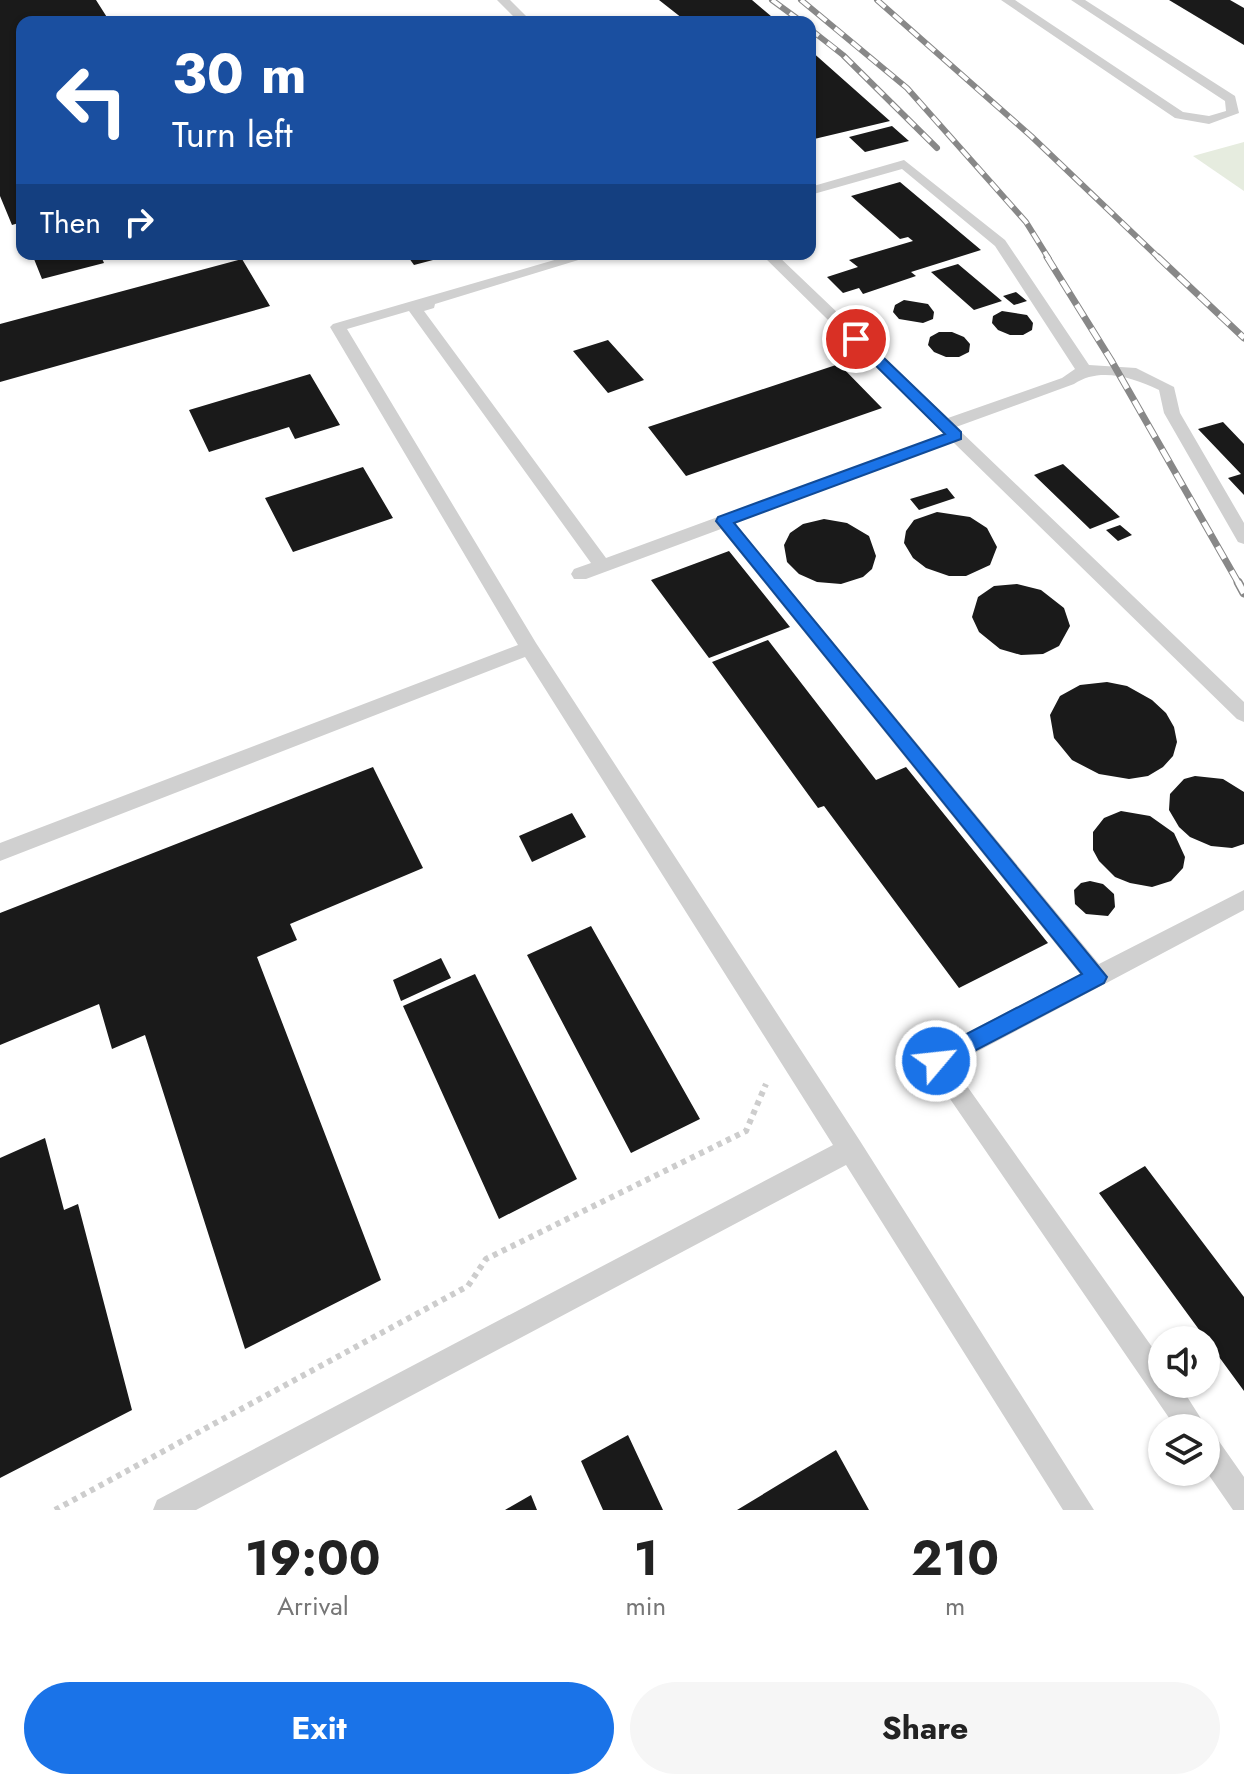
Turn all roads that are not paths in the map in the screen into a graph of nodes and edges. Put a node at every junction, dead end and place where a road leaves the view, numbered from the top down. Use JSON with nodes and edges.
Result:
{"nodes":[{"id":1,"x":503,"y":0,"type":"edge"},
{"id":2,"x":1007,"y":0,"type":"edge"},
{"id":3,"x":1077,"y":0,"type":"edge"},
{"id":4,"x":520,"y":16,"type":"edge"},
{"id":5,"x":816,"y":189,"type":"edge"},
{"id":6,"x":570,"y":260,"type":"edge"},
{"id":7,"x":578,"y":260,"type":"edge"},
{"id":8,"x":774,"y":260,"type":"edge"},
{"id":9,"x":1084,"y":370,"type":"junction"},
{"id":10,"x":950,"y":430,"type":"junction"},
{"id":11,"x":724,"y":521,"type":"junction"},
{"id":12,"x":1244,"y":538,"type":"edge"},
{"id":13,"x":602,"y":566,"type":"junction"},
{"id":14,"x":580,"y":574,"type":"dead end"},
{"id":15,"x":529,"y":648,"type":"junction"},
{"id":16,"x":1244,"y":714,"type":"edge"},
{"id":17,"x":0,"y":852,"type":"edge"},
{"id":18,"x":1244,"y":899,"type":"edge"},
{"id":19,"x":1096,"y":977,"type":"junction"},
{"id":20,"x":851,"y":1149,"type":"junction"},
{"id":21,"x":1183,"y":1414,"type":"edge"},
{"id":22,"x":1220,"y":1467,"type":"edge"},
{"id":23,"x":1244,"y":1501,"type":"edge"},
{"id":24,"x":167,"y":1510,"type":"edge"},
{"id":25,"x":1080,"y":1510,"type":"edge"}],
"edges":[{"from":1,"to":4,"type":"lane"},
{"from":2,"to":3,"type":"lane"},
{"from":5,"to":9,"type":"lane"},
{"from":6,"to":15,"type":"lane"},
{"from":7,"to":13,"type":"lane"},
{"from":8,"to":10,"type":"lane"},
{"from":9,"to":10,"type":"lane"},
{"from":9,"to":12,"type":"lane"},
{"from":10,"to":11,"type":"lane"},
{"from":10,"to":16,"type":"lane"},
{"from":11,"to":13,"type":"lane"},
{"from":11,"to":19,"type":"lane"},
{"from":13,"to":14,"type":"lane"},
{"from":15,"to":17,"type":"lane"},
{"from":15,"to":20,"type":"lane"},
{"from":18,"to":19,"type":"lane"},
{"from":19,"to":21,"type":"lane"},
{"from":20,"to":24,"type":"lane"},
{"from":20,"to":25,"type":"lane"},
{"from":22,"to":23,"type":"lane"}]}
